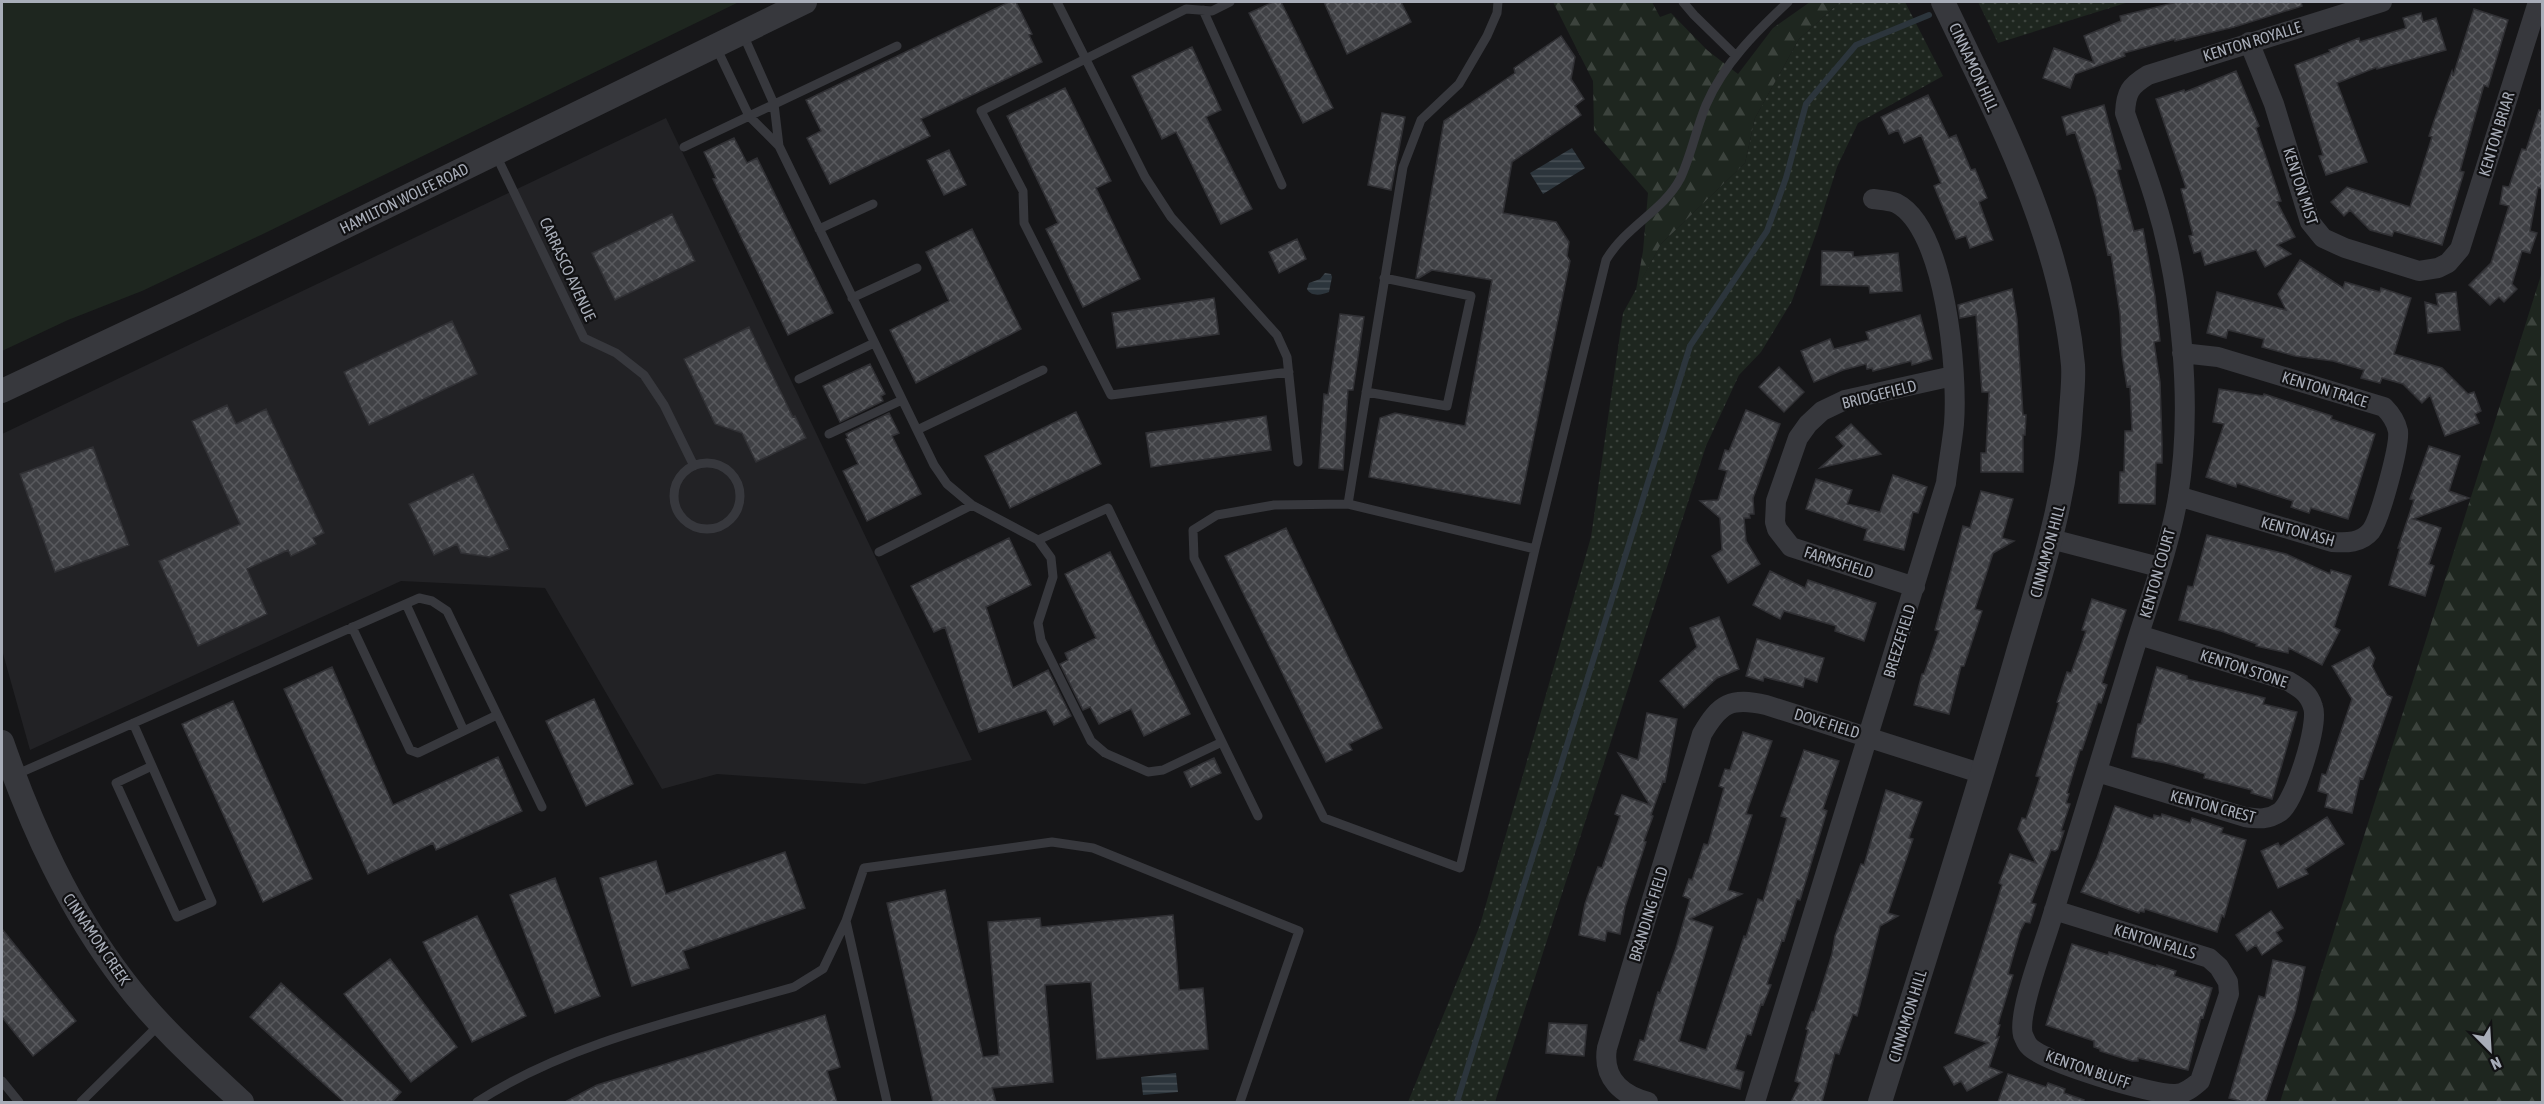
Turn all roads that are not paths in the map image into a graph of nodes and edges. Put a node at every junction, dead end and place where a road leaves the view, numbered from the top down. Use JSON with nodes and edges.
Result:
{"nodes":[{"id":1,"x":805,"y":2,"type":"edge"},
{"id":2,"x":1057,"y":2,"type":"edge"},
{"id":3,"x":1230,"y":2,"type":"edge"},
{"id":4,"x":1498,"y":2,"type":"edge"},
{"id":5,"x":1683,"y":2,"type":"edge"},
{"id":6,"x":1788,"y":2,"type":"edge"},
{"id":7,"x":1943,"y":2,"type":"edge"},
{"id":8,"x":2382,"y":2,"type":"edge"},
{"id":9,"x":2535,"y":2,"type":"edge"},
{"id":10,"x":1203,"y":10,"type":"junction"},
{"id":11,"x":742,"y":32,"type":"junction"},
{"id":12,"x":2249,"y":42,"type":"junction"},
{"id":13,"x":715,"y":45,"type":"junction"},
{"id":14,"x":897,"y":46,"type":"dead end"},
{"id":15,"x":1736,"y":56,"type":"junction"},
{"id":16,"x":1085,"y":59,"type":"junction"},
{"id":17,"x":2129,"y":91,"type":"joint"},
{"id":18,"x":774,"y":104,"type":"junction"},
{"id":19,"x":749,"y":116,"type":"junction"},
{"id":20,"x":778,"y":146,"type":"junction"},
{"id":21,"x":684,"y":147,"type":"dead end"},
{"id":22,"x":496,"y":153,"type":"junction"},
{"id":23,"x":1282,"y":185,"type":"dead end"},
{"id":24,"x":1873,"y":199,"type":"dead end"},
{"id":25,"x":873,"y":204,"type":"dead end"},
{"id":26,"x":819,"y":229,"type":"junction"},
{"id":27,"x":2448,"y":263,"type":"joint"},
{"id":28,"x":917,"y":268,"type":"dead end"},
{"id":29,"x":1384,"y":278,"type":"junction"},
{"id":30,"x":852,"y":298,"type":"junction"},
{"id":31,"x":874,"y":343,"type":"junction"},
{"id":32,"x":2182,"y":353,"type":"junction"},
{"id":33,"x":1043,"y":370,"type":"dead end"},
{"id":34,"x":1289,"y":372,"type":"junction"},
{"id":35,"x":1953,"y":376,"type":"junction"},
{"id":36,"x":800,"y":380,"type":"dead end"},
{"id":37,"x":5,"y":388,"type":"edge"},
{"id":38,"x":1366,"y":392,"type":"junction"},
{"id":39,"x":902,"y":400,"type":"junction"},
{"id":40,"x":917,"y":430,"type":"junction"},
{"id":41,"x":829,"y":434,"type":"dead end"},
{"id":42,"x":1298,"y":462,"type":"dead end"},
{"id":43,"x":694,"y":466,"type":"junction"},
{"id":44,"x":2387,"y":487,"type":"joint"},
{"id":45,"x":2178,"y":496,"type":"junction"},
{"id":46,"x":1348,"y":504,"type":"junction"},
{"id":47,"x":972,"y":506,"type":"junction"},
{"id":48,"x":1775,"y":522,"type":"joint"},
{"id":49,"x":2051,"y":539,"type":"junction"},
{"id":50,"x":1038,"y":540,"type":"junction"},
{"id":51,"x":1535,"y":549,"type":"junction"},
{"id":52,"x":879,"y":552,"type":"dead end"},
{"id":53,"x":2160,"y":567,"type":"junction"},
{"id":54,"x":1915,"y":587,"type":"junction"},
{"id":55,"x":406,"y":604,"type":"junction"},
{"id":56,"x":352,"y":627,"type":"junction"},
{"id":57,"x":2139,"y":635,"type":"junction"},
{"id":58,"x":1720,"y":711,"type":"joint"},
{"id":59,"x":497,"y":715,"type":"junction"},
{"id":60,"x":133,"y":723,"type":"junction"},
{"id":61,"x":464,"y":731,"type":"junction"},
{"id":62,"x":1869,"y":737,"type":"junction"},
{"id":63,"x":2,"y":742,"type":"edge"},
{"id":64,"x":1222,"y":742,"type":"junction"},
{"id":65,"x":152,"y":766,"type":"junction"},
{"id":66,"x":2301,"y":767,"type":"joint"},
{"id":67,"x":2097,"y":772,"type":"junction"},
{"id":68,"x":1983,"y":774,"type":"junction"},
{"id":69,"x":13,"y":776,"type":"junction"},
{"id":70,"x":542,"y":807,"type":"dead end"},
{"id":71,"x":1258,"y":816,"type":"dead end"},
{"id":72,"x":2054,"y":910,"type":"junction"},
{"id":73,"x":846,"y":921,"type":"junction"},
{"id":74,"x":160,"y":1024,"type":"junction"},
{"id":75,"x":2217,"y":1033,"type":"joint"},
{"id":76,"x":2029,"y":1046,"type":"joint"},
{"id":77,"x":2,"y":1081,"type":"edge"},
{"id":78,"x":481,"y":1101,"type":"edge"},
{"id":79,"x":19,"y":1102,"type":"edge"},
{"id":80,"x":81,"y":1102,"type":"edge"},
{"id":81,"x":242,"y":1102,"type":"edge"},
{"id":82,"x":887,"y":1102,"type":"edge"},
{"id":83,"x":1240,"y":1102,"type":"edge"},
{"id":84,"x":1648,"y":1102,"type":"edge"},
{"id":85,"x":1755,"y":1102,"type":"edge"},
{"id":86,"x":1880,"y":1102,"type":"edge"}],
"edges":[{"from":1,"to":11,"type":"street","name":"HAMILTON WOLFE ROAD"},
{"from":2,"to":16,"type":"lane"},
{"from":3,"to":10,"type":"lane"},
{"from":4,"to":29,"type":"lane"},
{"from":5,"to":15,"type":"lane"},
{"from":6,"to":15,"type":"lane"},
{"from":7,"to":49,"type":"street","name":"CINNAMON HILL"},
{"from":8,"to":12,"type":"street","name":"KENTON ROYALLE"},
{"from":9,"to":27,"type":"street","name":"KENTON BRIAR"},
{"from":10,"to":16,"type":"lane"},
{"from":10,"to":23,"type":"lane"},
{"from":11,"to":13,"type":"street","name":"HAMILTON WOLFE ROAD"},
{"from":11,"to":18,"type":"lane"},
{"from":12,"to":17,"type":"street","name":"KENTON ROYALLE"},
{"from":12,"to":27,"type":"street","name":"KENTON MIST"},
{"from":13,"to":19,"type":"lane"},
{"from":13,"to":22,"type":"street","name":"HAMILTON WOLFE ROAD"},
{"from":14,"to":18,"type":"lane"},
{"from":15,"to":51,"type":"lane"},
{"from":16,"to":34,"type":"lane"},
{"from":16,"to":34,"type":"lane"},
{"from":17,"to":32,"type":"street","name":"KENTON COURT"},
{"from":18,"to":19,"type":"lane"},
{"from":18,"to":20,"type":"lane"},
{"from":19,"to":20,"type":"lane"},
{"from":19,"to":21,"type":"lane"},
{"from":20,"to":26,"type":"lane"},
{"from":22,"to":37,"type":"street","name":"HAMILTON WOLFE ROAD"},
{"from":22,"to":43,"type":"lane","name":"CARRASCO AVENUE"},
{"from":24,"to":35,"type":"street","name":"BREEZEFIELD"},
{"from":25,"to":26,"type":"lane"},
{"from":26,"to":30,"type":"lane"},
{"from":28,"to":30,"type":"lane"},
{"from":29,"to":38,"type":"lane"},
{"from":29,"to":38,"type":"lane"},
{"from":30,"to":31,"type":"lane"},
{"from":31,"to":36,"type":"lane"},
{"from":31,"to":39,"type":"lane"},
{"from":32,"to":44,"type":"street","name":"KENTON TRACE"},
{"from":32,"to":45,"type":"street","name":"KENTON COURT"},
{"from":33,"to":40,"type":"lane"},
{"from":34,"to":42,"type":"lane"},
{"from":35,"to":48,"type":"street","name":"BRIDGEFIELD"},
{"from":35,"to":54,"type":"street","name":"BREEZEFIELD"},
{"from":38,"to":46,"type":"lane"},
{"from":39,"to":40,"type":"lane"},
{"from":39,"to":41,"type":"lane"},
{"from":40,"to":47,"type":"lane"},
{"from":43,"to":43,"type":"lane"},
{"from":44,"to":45,"type":"street","name":"KENTON ASH"},
{"from":45,"to":53,"type":"street","name":"KENTON COURT"},
{"from":46,"to":51,"type":"lane"},
{"from":46,"to":51,"type":"lane"},
{"from":47,"to":50,"type":"lane"},
{"from":47,"to":52,"type":"lane"},
{"from":48,"to":54,"type":"street","name":"FARMSFIELD"},
{"from":49,"to":53,"type":"street"},
{"from":49,"to":68,"type":"street","name":"CINNAMON HILL"},
{"from":50,"to":64,"type":"lane"},
{"from":50,"to":64,"type":"lane"},
{"from":53,"to":57,"type":"street","name":"KENTON COURT"},
{"from":54,"to":62,"type":"street","name":"BREEZEFIELD"},
{"from":55,"to":56,"type":"lane"},
{"from":55,"to":59,"type":"lane"},
{"from":55,"to":61,"type":"lane"},
{"from":56,"to":60,"type":"lane"},
{"from":56,"to":61,"type":"lane"},
{"from":57,"to":66,"type":"street","name":"KENTON STONE"},
{"from":57,"to":67,"type":"street","name":"KENTON COURT"},
{"from":58,"to":62,"type":"street","name":"DOVE FIELD"},
{"from":58,"to":84,"type":"street","name":"BRANDING FIELD"},
{"from":59,"to":61,"type":"lane"},
{"from":59,"to":70,"type":"lane"},
{"from":60,"to":65,"type":"lane"},
{"from":60,"to":69,"type":"lane"},
{"from":62,"to":68,"type":"street","name":"DOVE FIELD"},
{"from":62,"to":85,"type":"street","name":"BREEZEFIELD"},
{"from":63,"to":69,"type":"street","name":"CINNAMON CREEK"},
{"from":64,"to":71,"type":"lane"},
{"from":65,"to":65,"type":"lane"},
{"from":66,"to":67,"type":"street","name":"KENTON CREST"},
{"from":67,"to":72,"type":"street","name":"KENTON COURT"},
{"from":68,"to":86,"type":"street","name":"CINNAMON HILL"},
{"from":69,"to":74,"type":"street","name":"CINNAMON CREEK"},
{"from":72,"to":75,"type":"street","name":"KENTON FALLS"},
{"from":72,"to":76,"type":"street","name":"KENTON COURT"},
{"from":73,"to":78,"type":"lane"},
{"from":73,"to":82,"type":"lane"},
{"from":73,"to":83,"type":"lane"},
{"from":74,"to":80,"type":"lane"},
{"from":74,"to":81,"type":"street","name":"CINNAMON CREEK"},
{"from":75,"to":76,"type":"street","name":"KENTON BLUFF"},
{"from":77,"to":79,"type":"lane"}]}
